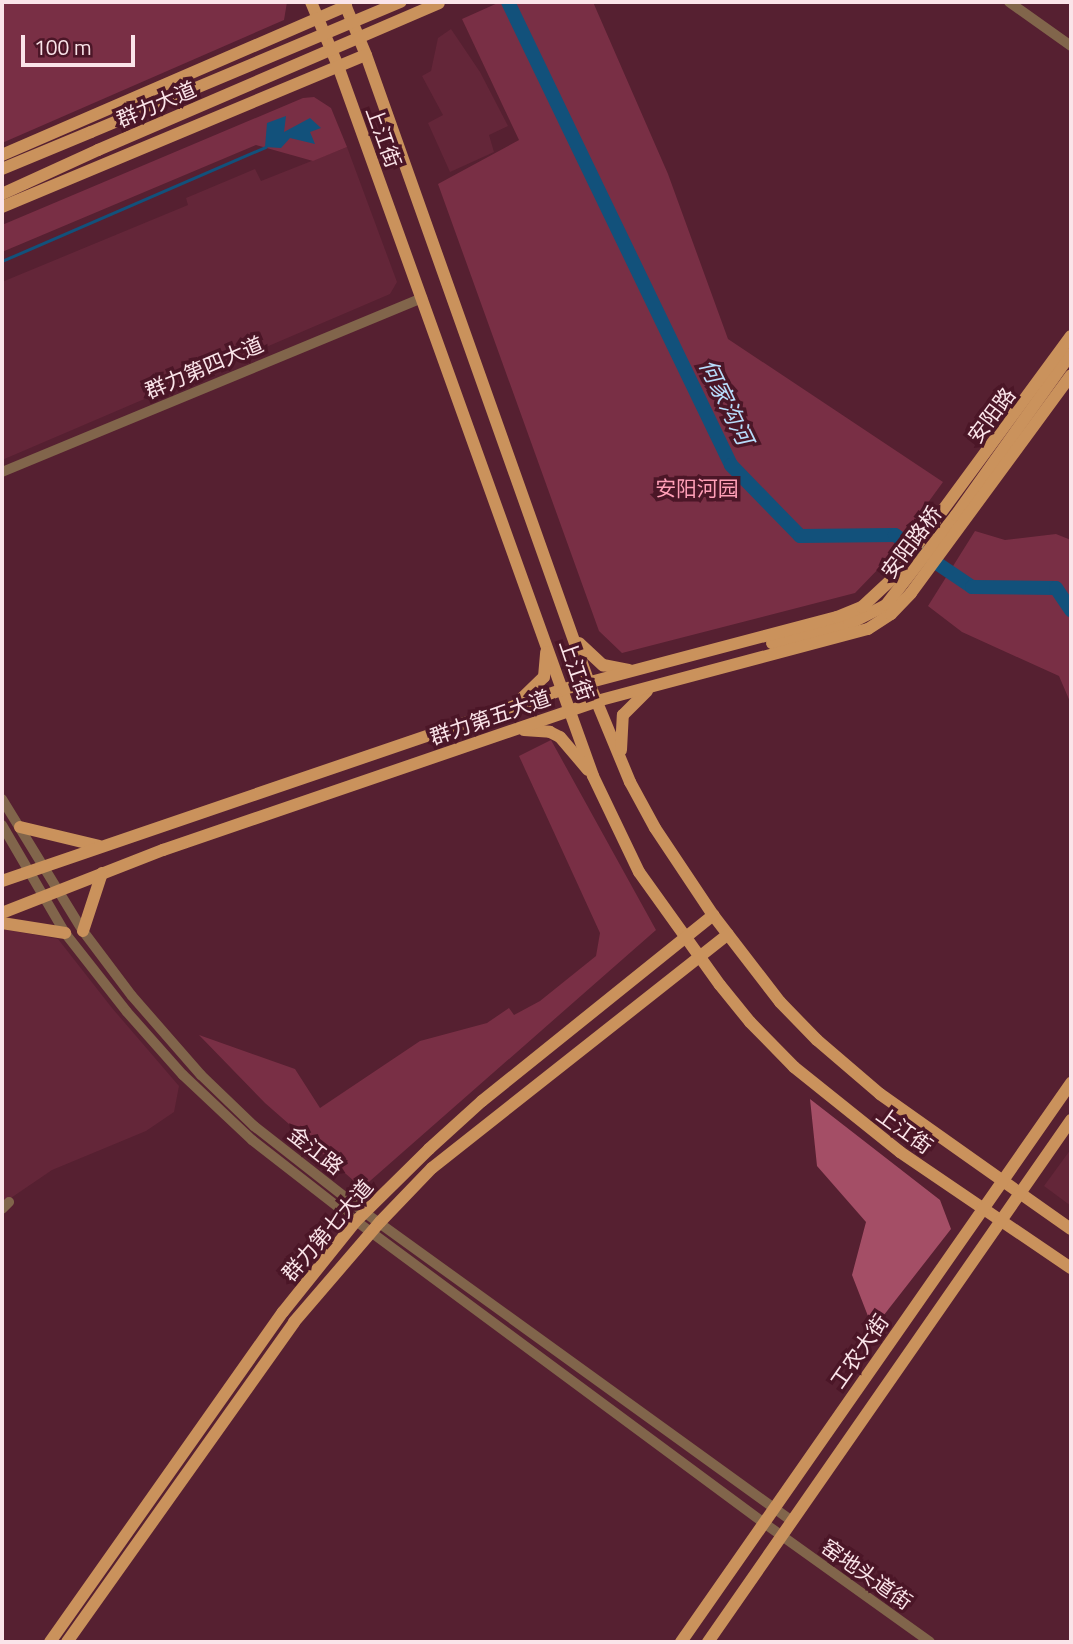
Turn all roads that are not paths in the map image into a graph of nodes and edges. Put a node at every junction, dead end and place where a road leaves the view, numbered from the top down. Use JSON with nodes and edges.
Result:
{"nodes":[{"id":1,"x":311,"y":2,"type":"edge"},
{"id":2,"x":401,"y":2,"type":"edge"},
{"id":3,"x":1009,"y":2,"type":"edge"},
{"id":4,"x":441,"y":3,"type":"edge"},
{"id":5,"x":345,"y":4,"type":"edge"},
{"id":6,"x":318,"y":18,"type":"junction"},
{"id":7,"x":1071,"y":46,"type":"edge"},
{"id":8,"x":366,"y":55,"type":"junction"},
{"id":9,"x":338,"y":66,"type":"junction"},
{"id":10,"x":2,"y":155,"type":"edge"},
{"id":11,"x":2,"y":169,"type":"edge"},
{"id":12,"x":2,"y":194,"type":"edge"},
{"id":13,"x":2,"y":207,"type":"edge"},
{"id":14,"x":422,"y":298,"type":"junction"},
{"id":15,"x":1071,"y":336,"type":"edge"},
{"id":16,"x":1071,"y":354,"type":"edge"},
{"id":17,"x":1071,"y":375,"type":"edge"},
{"id":18,"x":2,"y":472,"type":"edge"},
{"id":19,"x":940,"y":515,"type":"joint"},
{"id":20,"x":960,"y":526,"type":"joint"},
{"id":21,"x":572,"y":635,"type":"junction"},
{"id":22,"x":546,"y":641,"type":"junction"},
{"id":23,"x":666,"y":662,"type":"junction"},
{"id":24,"x":636,"y":670,"type":"junction"},
{"id":25,"x":589,"y":683,"type":"junction"},
{"id":26,"x":652,"y":687,"type":"junction"},
{"id":27,"x":564,"y":690,"type":"junction"},
{"id":28,"x":597,"y":701,"type":"junction"},
{"id":29,"x":507,"y":709,"type":"junction"},
{"id":30,"x":570,"y":710,"type":"junction"},
{"id":31,"x":510,"y":731,"type":"junction"},
{"id":32,"x":621,"y":760,"type":"junction"},
{"id":33,"x":593,"y":776,"type":"junction"},
{"id":34,"x":2,"y":799,"type":"edge"},
{"id":35,"x":2,"y":825,"type":"edge"},
{"id":36,"x":20,"y":827,"type":"junction"},
{"id":37,"x":99,"y":846,"type":"junction"},
{"id":38,"x":43,"y":865,"type":"junction"},
{"id":39,"x":26,"y":871,"type":"junction"},
{"id":40,"x":102,"y":873,"type":"junction"},
{"id":41,"x":2,"y":881,"type":"edge"},
{"id":42,"x":58,"y":889,"type":"junction"},
{"id":43,"x":42,"y":897,"type":"junction"},
{"id":44,"x":2,"y":913,"type":"edge"},
{"id":45,"x":713,"y":915,"type":"junction"},
{"id":46,"x":2,"y":923,"type":"edge"},
{"id":47,"x":83,"y":931,"type":"junction"},
{"id":48,"x":65,"y":933,"type":"junction"},
{"id":49,"x":728,"y":934,"type":"junction"},
{"id":50,"x":685,"y":937,"type":"junction"},
{"id":51,"x":698,"y":956,"type":"junction"},
{"id":52,"x":1071,"y":1083,"type":"edge"},
{"id":53,"x":1071,"y":1120,"type":"edge"},
{"id":54,"x":1002,"y":1180,"type":"junction"},
{"id":55,"x":1020,"y":1192,"type":"junction"},
{"id":56,"x":983,"y":1206,"type":"junction"},
{"id":57,"x":360,"y":1216,"type":"junction"},
{"id":58,"x":1002,"y":1219,"type":"junction"},
{"id":59,"x":375,"y":1227,"type":"junction"},
{"id":60,"x":1071,"y":1229,"type":"edge"},
{"id":61,"x":1071,"y":1268,"type":"edge"},
{"id":62,"x":774,"y":1508,"type":"junction"},
{"id":63,"x":792,"y":1521,"type":"junction"},
{"id":64,"x":764,"y":1523,"type":"junction"},
{"id":65,"x":782,"y":1536,"type":"junction"},
{"id":66,"x":50,"y":1642,"type":"edge"},
{"id":67,"x":67,"y":1642,"type":"edge"},
{"id":68,"x":681,"y":1642,"type":"edge"},
{"id":69,"x":708,"y":1642,"type":"edge"},
{"id":70,"x":930,"y":1642,"type":"edge"}],
"edges":[{"from":1,"to":6,"type":"main road","name":"上江街"},
{"from":2,"to":11,"type":"main road","name":"群力大道","bridge":true},
{"from":3,"to":7,"type":"street"},
{"from":4,"to":12,"type":"main road","name":"群力大道","bridge":true},
{"from":5,"to":6,"type":"main road"},
{"from":5,"to":8,"type":"main road","name":"上江街"},
{"from":6,"to":9,"type":"main road","name":"上江街"},
{"from":6,"to":10,"type":"main road"},
{"from":8,"to":9,"type":"main road"},
{"from":8,"to":21,"type":"main road","name":"上江街"},
{"from":9,"to":13,"type":"main road"},
{"from":9,"to":14,"type":"main road","name":"上江街"},
{"from":14,"to":18,"type":"street","name":"群力第四大道"},
{"from":14,"to":22,"type":"main road","name":"上江街"},
{"from":15,"to":19,"type":"main road","name":"安阳路"},
{"from":16,"to":23,"type":"main road","name":"安阳路桥"},
{"from":17,"to":20,"type":"main road","name":"安阳路"},
{"from":19,"to":23,"type":"main road","name":"群力第五大道"},
{"from":20,"to":26,"type":"main road","name":"群力第五大道"},
{"from":21,"to":24,"type":"main road"},
{"from":21,"to":25,"type":"main road","name":"上江街"},
{"from":22,"to":27,"type":"main road","name":"上江街"},
{"from":22,"to":29,"type":"main road"},
{"from":23,"to":24,"type":"main road","name":"群力第五大道"},
{"from":24,"to":25,"type":"main road","name":"群力第五大道"},
{"from":25,"to":27,"type":"main road","name":"群力第五大道"},
{"from":25,"to":28,"type":"main road","name":"上江街"},
{"from":26,"to":28,"type":"main road","name":"群力第五大道"},
{"from":26,"to":32,"type":"main road"},
{"from":27,"to":29,"type":"main road","name":"群力第五大道"},
{"from":27,"to":30,"type":"main road","name":"上江街"},
{"from":28,"to":30,"type":"main road","name":"群力第五大道"},
{"from":28,"to":32,"type":"main road","name":"上江街"},
{"from":29,"to":37,"type":"main road","name":"群力第五大道"},
{"from":30,"to":31,"type":"main road","name":"群力第五大道"},
{"from":30,"to":33,"type":"main road","name":"上江街"},
{"from":31,"to":33,"type":"main road"},
{"from":31,"to":40,"type":"main road","name":"群力第五大道"},
{"from":32,"to":45,"type":"main road","name":"上江街"},
{"from":33,"to":50,"type":"main road","name":"上江街"},
{"from":34,"to":36,"type":"street","name":"金江路"},
{"from":35,"to":39,"type":"street","name":"金江路"},
{"from":36,"to":37,"type":"main road"},
{"from":36,"to":38,"type":"street","name":"金江路"},
{"from":37,"to":38,"type":"main road","name":"群力第五大道"},
{"from":38,"to":39,"type":"main road","name":"群力第五大道"},
{"from":38,"to":42,"type":"street","name":"金江路"},
{"from":39,"to":41,"type":"main road","name":"群力第五大道"},
{"from":39,"to":43,"type":"street","name":"金江路"},
{"from":40,"to":42,"type":"main road","name":"群力第五大道"},
{"from":40,"to":47,"type":"main road"},
{"from":42,"to":43,"type":"main road","name":"群力第五大道"},
{"from":42,"to":47,"type":"street","name":"金江路"},
{"from":43,"to":44,"type":"main road","name":"群力第五大道"},
{"from":43,"to":48,"type":"street","name":"金江路"},
{"from":45,"to":49,"type":"main road","name":"上江街"},
{"from":45,"to":50,"type":"main road","name":"群力第七大道"},
{"from":46,"to":48,"type":"main road"},
{"from":47,"to":57,"type":"street","name":"金江路"},
{"from":48,"to":57,"type":"street","name":"金江路"},
{"from":49,"to":51,"type":"main road","name":"群力第七大道"},
{"from":49,"to":54,"type":"main road","name":"上江街"},
{"from":50,"to":51,"type":"main road","name":"上江街"},
{"from":50,"to":57,"type":"main road","name":"群力第七大道"},
{"from":51,"to":56,"type":"main road","name":"上江街"},
{"from":51,"to":59,"type":"main road","name":"群力第七大道"},
{"from":52,"to":54,"type":"main road","name":"工农大街"},
{"from":53,"to":55,"type":"main road","name":"工农大街"},
{"from":54,"to":55,"type":"main road","name":"上江街"},
{"from":54,"to":56,"type":"main road","name":"工农大街"},
{"from":55,"to":58,"type":"main road","name":"工农大街"},
{"from":55,"to":60,"type":"main road","name":"上江街"},
{"from":56,"to":58,"type":"main road","name":"上江街"},
{"from":56,"to":62,"type":"main road","name":"工农大街"},
{"from":57,"to":59,"type":"street","name":"金江路"},
{"from":57,"to":66,"type":"main road","name":"群力第七大道"},
{"from":58,"to":61,"type":"main road","name":"上江街"},
{"from":58,"to":63,"type":"main road","name":"工农大街"},
{"from":59,"to":62,"type":"street","name":"金江路"},
{"from":59,"to":64,"type":"street","name":"金江路"},
{"from":59,"to":67,"type":"main road","name":"群力第七大道"},
{"from":62,"to":63,"type":"street","name":"金江路"},
{"from":62,"to":64,"type":"main road","name":"工农大街"},
{"from":63,"to":65,"type":"main road","name":"工农大街"},
{"from":64,"to":65,"type":"street","name":"金江路"},
{"from":64,"to":68,"type":"main road","name":"工农大街"},
{"from":65,"to":69,"type":"main road","name":"工农大街"},
{"from":65,"to":70,"type":"street","name":"窑地头道街"}]}
